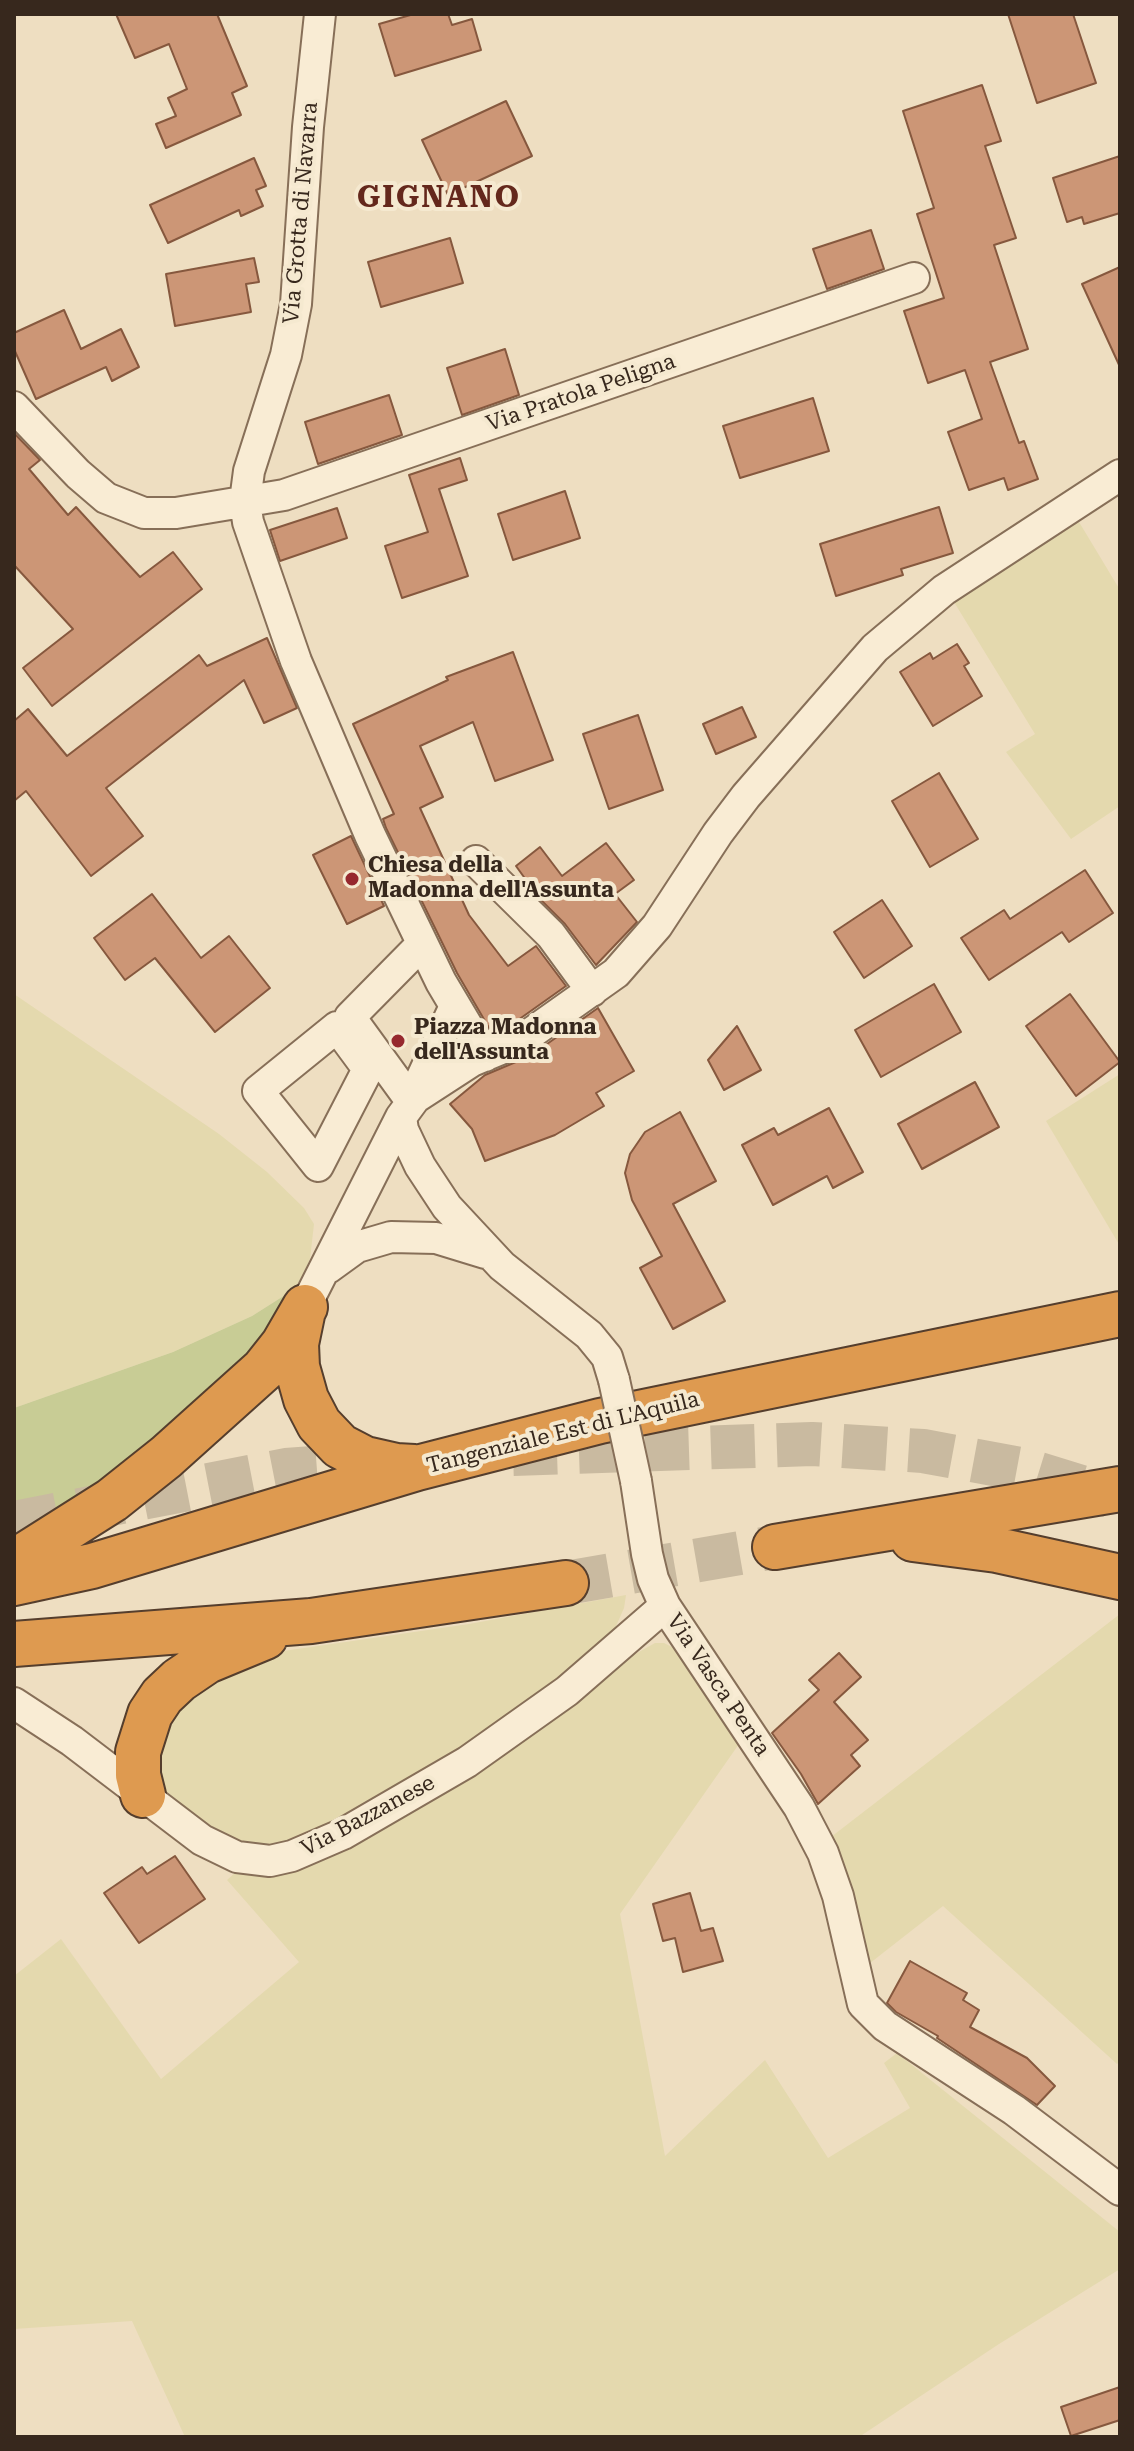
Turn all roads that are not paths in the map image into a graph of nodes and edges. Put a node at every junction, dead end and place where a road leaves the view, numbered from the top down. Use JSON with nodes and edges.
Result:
{"nodes":[{"id":1,"x":320,"y":14,"type":"edge"},
{"id":2,"x":914,"y":278,"type":"dead end"},
{"id":3,"x":14,"y":407,"type":"edge"},
{"id":4,"x":1120,"y":475,"type":"edge"},
{"id":5,"x":245,"y":501,"type":"junction"},
{"id":6,"x":476,"y":861,"type":"dead end"},
{"id":7,"x":422,"y":944,"type":"junction"},
{"id":8,"x":592,"y":991,"type":"junction"},
{"id":9,"x":455,"y":1006,"type":"junction"},
{"id":10,"x":350,"y":1031,"type":"junction"},
{"id":11,"x":369,"y":1056,"type":"junction"},
{"id":12,"x":485,"y":1056,"type":"junction"},
{"id":13,"x":406,"y":1109,"type":"junction"},
{"id":14,"x":490,"y":1255,"type":"junction"},
{"id":15,"x":314,"y":1290,"type":"junction"},
{"id":16,"x":1120,"y":1314,"type":"edge"},
{"id":17,"x":417,"y":1468,"type":"junction"},
{"id":18,"x":1120,"y":1489,"type":"edge"},
{"id":19,"x":863,"y":1533,"type":"junction"},
{"id":20,"x":775,"y":1547,"type":"tunnel mouth"},
{"id":21,"x":14,"y":1562,"type":"edge"},
{"id":22,"x":1120,"y":1577,"type":"edge"},
{"id":23,"x":14,"y":1583,"type":"edge"},
{"id":24,"x":566,"y":1583,"type":"tunnel mouth"},
{"id":25,"x":665,"y":1606,"type":"junction"},
{"id":26,"x":311,"y":1621,"type":"junction"},
{"id":27,"x":14,"y":1644,"type":"edge"},
{"id":28,"x":14,"y":1703,"type":"edge"},
{"id":29,"x":143,"y":1795,"type":"junction"},
{"id":30,"x":1120,"y":2190,"type":"edge"}],
"edges":[{"from":1,"to":5,"type":"street","name":"Via Grotta di Navarra"},
{"from":2,"to":5,"type":"street","name":"Via Pratola Peligna"},
{"from":3,"to":5,"type":"street","name":"Via Pratola Peligna"},
{"from":4,"to":8,"type":"street"},
{"from":5,"to":7,"type":"street"},
{"from":6,"to":8,"type":"street"},
{"from":7,"to":9,"type":"street"},
{"from":7,"to":10,"type":"street"},
{"from":8,"to":12,"type":"street"},
{"from":9,"to":12,"type":"street"},
{"from":9,"to":13,"type":"street"},
{"from":10,"to":11,"type":"street"},
{"from":10,"to":11,"type":"street"},
{"from":11,"to":13,"type":"street"},
{"from":12,"to":13,"type":"street"},
{"from":13,"to":14,"type":"street","name":"Via Vasca Penta"},
{"from":13,"to":15,"type":"street"},
{"from":14,"to":15,"type":"street"},
{"from":14,"to":25,"type":"street","name":"Via Vasca Penta","bridge":true},
{"from":15,"to":17,"type":"highway"},
{"from":15,"to":21,"type":"highway"},
{"from":16,"to":17,"type":"highway","name":"Tangenziale Est di L'Aquila"},
{"from":17,"to":23,"type":"highway","name":"Tangenziale Est di L'Aquila"},
{"from":18,"to":19,"type":"highway"},
{"from":19,"to":20,"type":"highway"},
{"from":19,"to":22,"type":"highway"},
{"from":24,"to":26,"type":"highway"},
{"from":25,"to":29,"type":"street","name":"Via Bazzanese"},
{"from":25,"to":30,"type":"street","name":"Via Vasca Penta"},
{"from":26,"to":27,"type":"highway"},
{"from":26,"to":29,"type":"highway"},
{"from":28,"to":29,"type":"street","name":"Via Bazzanese"}]}
